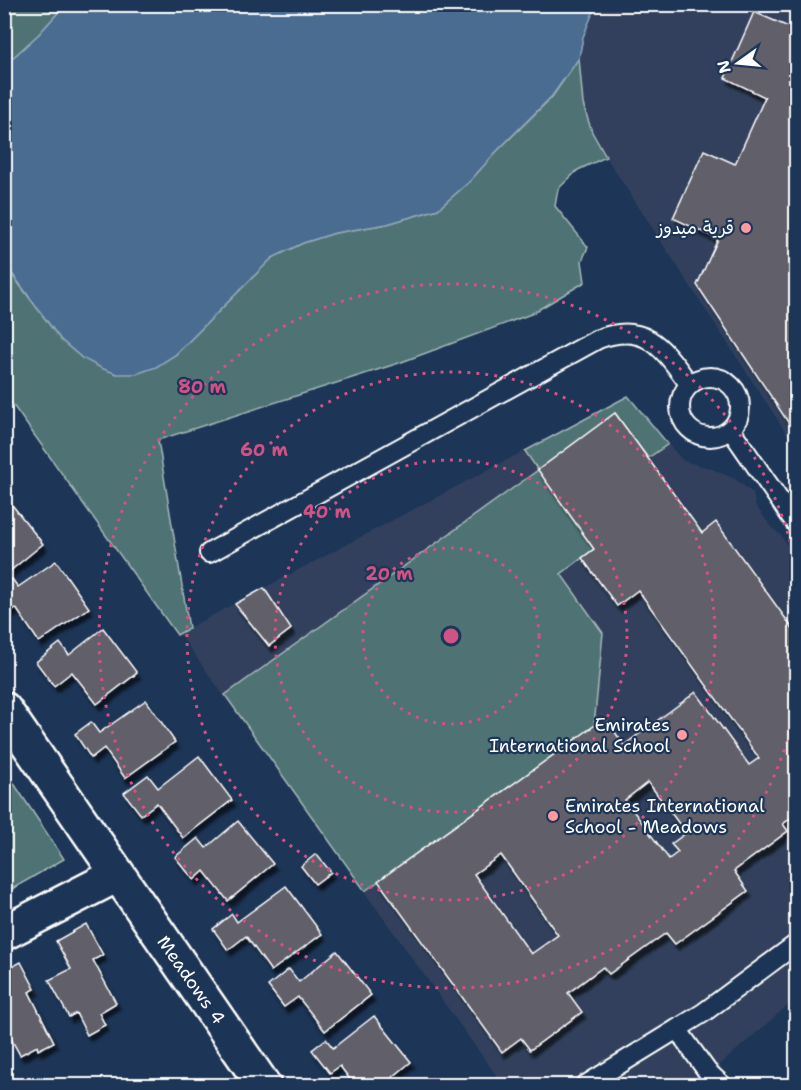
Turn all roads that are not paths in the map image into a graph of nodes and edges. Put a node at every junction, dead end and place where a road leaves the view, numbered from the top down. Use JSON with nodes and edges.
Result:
{"nodes":[{"id":1,"x":690,"y":385,"type":"junction"},
{"id":2,"x":730,"y":430,"type":"junction"},
{"id":3,"x":796,"y":524,"type":"edge"},
{"id":4,"x":209,"y":553,"type":"dead end"},
{"id":5,"x":4,"y":709,"type":"edge"},
{"id":6,"x":117,"y":875,"type":"junction"},
{"id":7,"x":4,"y":933,"type":"edge"},
{"id":8,"x":796,"y":944,"type":"edge"},
{"id":9,"x":676,"y":1029,"type":"junction"},
{"id":10,"x":264,"y":1086,"type":"edge"},
{"id":11,"x":585,"y":1086,"type":"edge"},
{"id":12,"x":723,"y":1086,"type":"edge"}],
"edges":[{"from":1,"to":2,"type":"lane"},
{"from":1,"to":2,"type":"lane"},
{"from":1,"to":4,"type":"lane"},
{"from":2,"to":3,"type":"lane"},
{"from":5,"to":6,"type":"street","name":"Meadows 4"},
{"from":6,"to":7,"type":"street"},
{"from":6,"to":10,"type":"street","name":"Meadows 4"},
{"from":8,"to":9,"type":"lane"},
{"from":9,"to":11,"type":"lane"},
{"from":9,"to":12,"type":"lane"}]}
